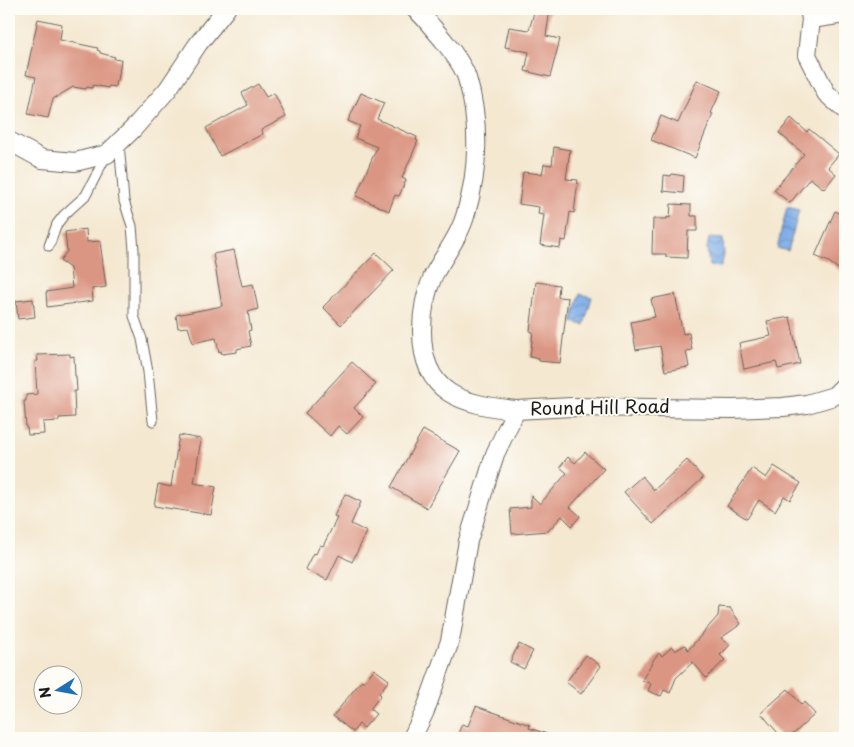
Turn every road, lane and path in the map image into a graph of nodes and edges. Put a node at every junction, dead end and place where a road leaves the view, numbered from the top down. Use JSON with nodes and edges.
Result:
{"nodes":[{"id":1,"x":226,"y":9,"type":"edge"},
{"id":2,"x":415,"y":9,"type":"edge"},
{"id":3,"x":810,"y":14,"type":"edge"},
{"id":4,"x":845,"y":14,"type":"edge"},
{"id":5,"x":845,"y":110,"type":"edge"},
{"id":6,"x":9,"y":141,"type":"edge"},
{"id":7,"x":113,"y":148,"type":"junction"},
{"id":8,"x":49,"y":246,"type":"dead end"},
{"id":9,"x":845,"y":385,"type":"edge"},
{"id":10,"x":516,"y":410,"type":"junction"},
{"id":11,"x":153,"y":422,"type":"dead end"},
{"id":12,"x":412,"y":738,"type":"edge"}],
"edges":[{"from":1,"to":7,"type":"street"},
{"from":2,"to":10,"type":"street"},
{"from":3,"to":4,"type":"street"},
{"from":3,"to":5,"type":"street"},
{"from":6,"to":7,"type":"street"},
{"from":7,"to":8,"type":"lane"},
{"from":7,"to":11,"type":"lane"},
{"from":9,"to":10,"type":"street","name":"Round Hill Road"},
{"from":10,"to":12,"type":"street","name":"Round Hill Road"}]}
